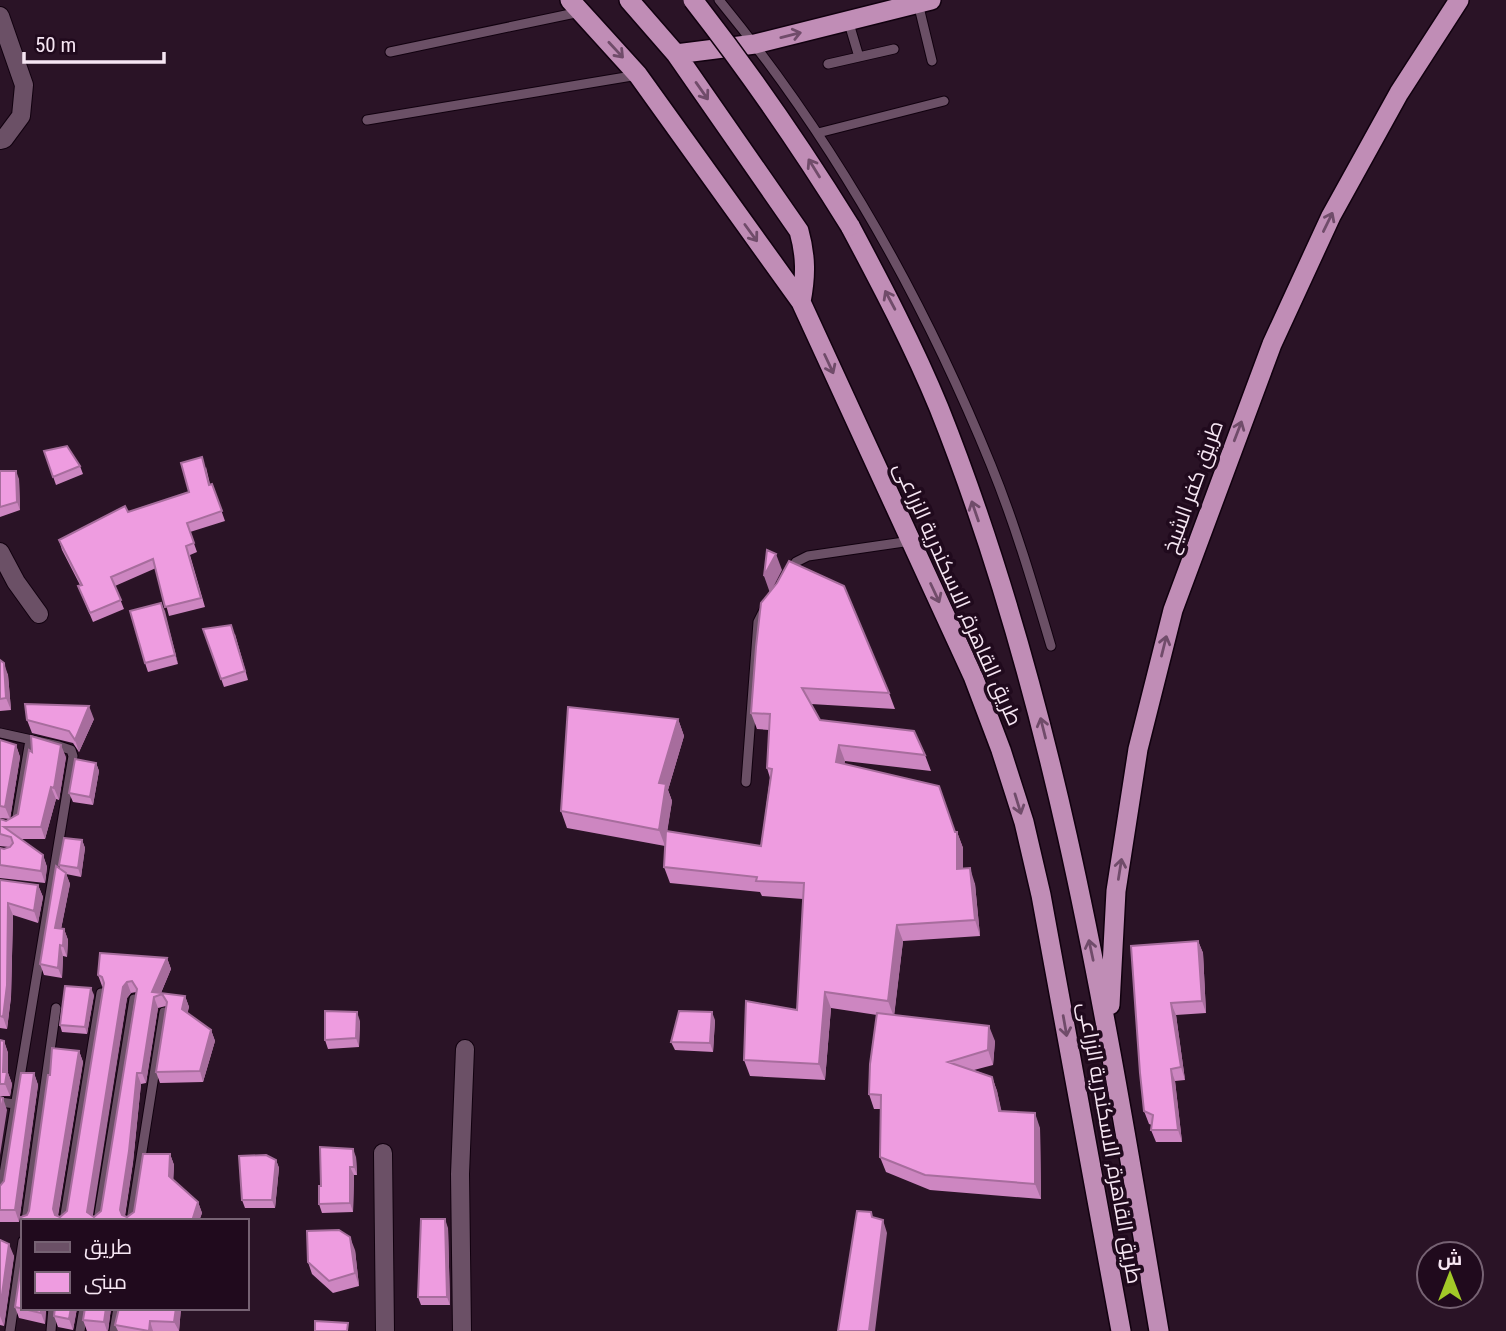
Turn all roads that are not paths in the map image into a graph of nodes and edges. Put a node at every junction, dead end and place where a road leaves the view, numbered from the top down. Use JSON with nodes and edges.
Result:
{"nodes":[{"id":1,"x":629,"y":0,"type":"edge"},
{"id":2,"x":692,"y":0,"type":"edge"},
{"id":3,"x":719,"y":0,"type":"edge"},
{"id":4,"x":1459,"y":0,"type":"edge"},
{"id":5,"x":924,"y":1,"type":"edge"},
{"id":6,"x":575,"y":6,"type":"edge"},
{"id":7,"x":0,"y":16,"type":"edge"},
{"id":8,"x":848,"y":20,"type":"junction"},
{"id":9,"x":755,"y":44,"type":"junction"},
{"id":10,"x":894,"y":49,"type":"dead end"},
{"id":11,"x":390,"y":52,"type":"dead end"},
{"id":12,"x":676,"y":54,"type":"junction"},
{"id":13,"x":859,"y":57,"type":"junction"},
{"id":14,"x":932,"y":61,"type":"dead end"},
{"id":15,"x":828,"y":64,"type":"dead end"},
{"id":16,"x":638,"y":75,"type":"junction"},
{"id":17,"x":944,"y":101,"type":"dead end"},
{"id":18,"x":368,"y":120,"type":"dead end"},
{"id":19,"x":818,"y":133,"type":"junction"},
{"id":20,"x":0,"y":140,"type":"edge"},
{"id":21,"x":801,"y":302,"type":"junction"},
{"id":22,"x":911,"y":541,"type":"junction"},
{"id":23,"x":0,"y":552,"type":"edge"},
{"id":24,"x":788,"y":575,"type":"edge"},
{"id":25,"x":769,"y":603,"type":"edge"},
{"id":26,"x":39,"y":614,"type":"dead end"},
{"id":27,"x":1051,"y":646,"type":"dead end"},
{"id":28,"x":0,"y":733,"type":"edge"},
{"id":29,"x":30,"y":740,"type":"junction"},
{"id":30,"x":746,"y":782,"type":"dead end"},
{"id":31,"x":0,"y":824,"type":"edge"},
{"id":32,"x":38,"y":889,"type":"edge"},
{"id":33,"x":51,"y":891,"type":"junction"},
{"id":34,"x":101,"y":993,"type":"edge"},
{"id":35,"x":134,"y":999,"type":"edge"},
{"id":36,"x":56,"y":1008,"type":"dead end"},
{"id":37,"x":164,"y":1012,"type":"edge"},
{"id":38,"x":1109,"y":1034,"type":"junction"},
{"id":39,"x":465,"y":1049,"type":"dead end"},
{"id":40,"x":0,"y":1102,"type":"edge"},
{"id":41,"x":15,"y":1104,"type":"junction"},
{"id":42,"x":383,"y":1153,"type":"dead end"},
{"id":43,"x":1,"y":1192,"type":"edge"},
{"id":44,"x":26,"y":1219,"type":"edge"},
{"id":45,"x":65,"y":1219,"type":"edge"},
{"id":46,"x":98,"y":1219,"type":"edge"},
{"id":47,"x":131,"y":1219,"type":"edge"},
{"id":48,"x":21,"y":1255,"type":"edge"},
{"id":49,"x":53,"y":1310,"type":"edge"},
{"id":50,"x":84,"y":1310,"type":"edge"},
{"id":51,"x":118,"y":1310,"type":"edge"},
{"id":52,"x":10,"y":1331,"type":"edge"},
{"id":53,"x":51,"y":1331,"type":"edge"},
{"id":54,"x":80,"y":1331,"type":"edge"},
{"id":55,"x":114,"y":1331,"type":"edge"},
{"id":56,"x":385,"y":1331,"type":"edge"},
{"id":57,"x":462,"y":1331,"type":"edge"},
{"id":58,"x":1121,"y":1331,"type":"edge"},
{"id":59,"x":1159,"y":1331,"type":"edge"}],
"edges":[{"from":1,"to":12,"type":"highway"},
{"from":38,"to":2,"type":"highway","name":"طريق القاهرة, الاسكندرية الزراعى","one_way":true,"bridge":true},
{"from":3,"to":9,"type":"lane"},
{"from":38,"to":4,"type":"highway","name":"طريق كفر الشيخ","one_way":true},
{"from":5,"to":8,"type":"highway"},
{"from":5,"to":14,"type":"lane"},
{"from":6,"to":11,"type":"lane"},
{"from":6,"to":16,"type":"highway","name":"طريق القاهرة, الاسكندرية الزراعى","one_way":true},
{"from":7,"to":20,"type":"street"},
{"from":9,"to":8,"type":"highway","one_way":true},
{"from":8,"to":13,"type":"lane"},
{"from":9,"to":12,"type":"highway"},
{"from":9,"to":19,"type":"lane"},
{"from":10,"to":13,"type":"lane"},
{"from":12,"to":21,"type":"highway","one_way":true},
{"from":13,"to":15,"type":"lane"},
{"from":16,"to":18,"type":"lane"},
{"from":16,"to":21,"type":"highway","name":"طريق القاهرة, الاسكندرية الزراعى","one_way":true},
{"from":17,"to":19,"type":"lane"},
{"from":19,"to":27,"type":"lane"},
{"from":21,"to":22,"type":"highway","name":"طريق القاهرة, الاسكندرية الزراعى","one_way":true},
{"from":22,"to":24,"type":"lane"},
{"from":22,"to":58,"type":"highway","name":"طريق القاهرة, الاسكندرية الزراعى","one_way":true},
{"from":23,"to":26,"type":"street"},
{"from":25,"to":30,"type":"lane"},
{"from":28,"to":29,"type":"lane"},
{"from":29,"to":31,"type":"lane"},
{"from":29,"to":33,"type":"lane"},
{"from":32,"to":33,"type":"lane"},
{"from":33,"to":41,"type":"lane"},
{"from":34,"to":45,"type":"lane"},
{"from":35,"to":46,"type":"lane"},
{"from":36,"to":44,"type":"lane"},
{"from":37,"to":47,"type":"lane"},
{"from":38,"to":59,"type":"highway","name":"طريق القاهرة, الاسكندرية الزراعى"},
{"from":39,"to":57,"type":"street"},
{"from":40,"to":41,"type":"lane"},
{"from":41,"to":43,"type":"lane"},
{"from":42,"to":56,"type":"street"},
{"from":48,"to":52,"type":"lane"},
{"from":49,"to":53,"type":"lane"},
{"from":50,"to":54,"type":"lane"},
{"from":51,"to":55,"type":"lane"}]}
